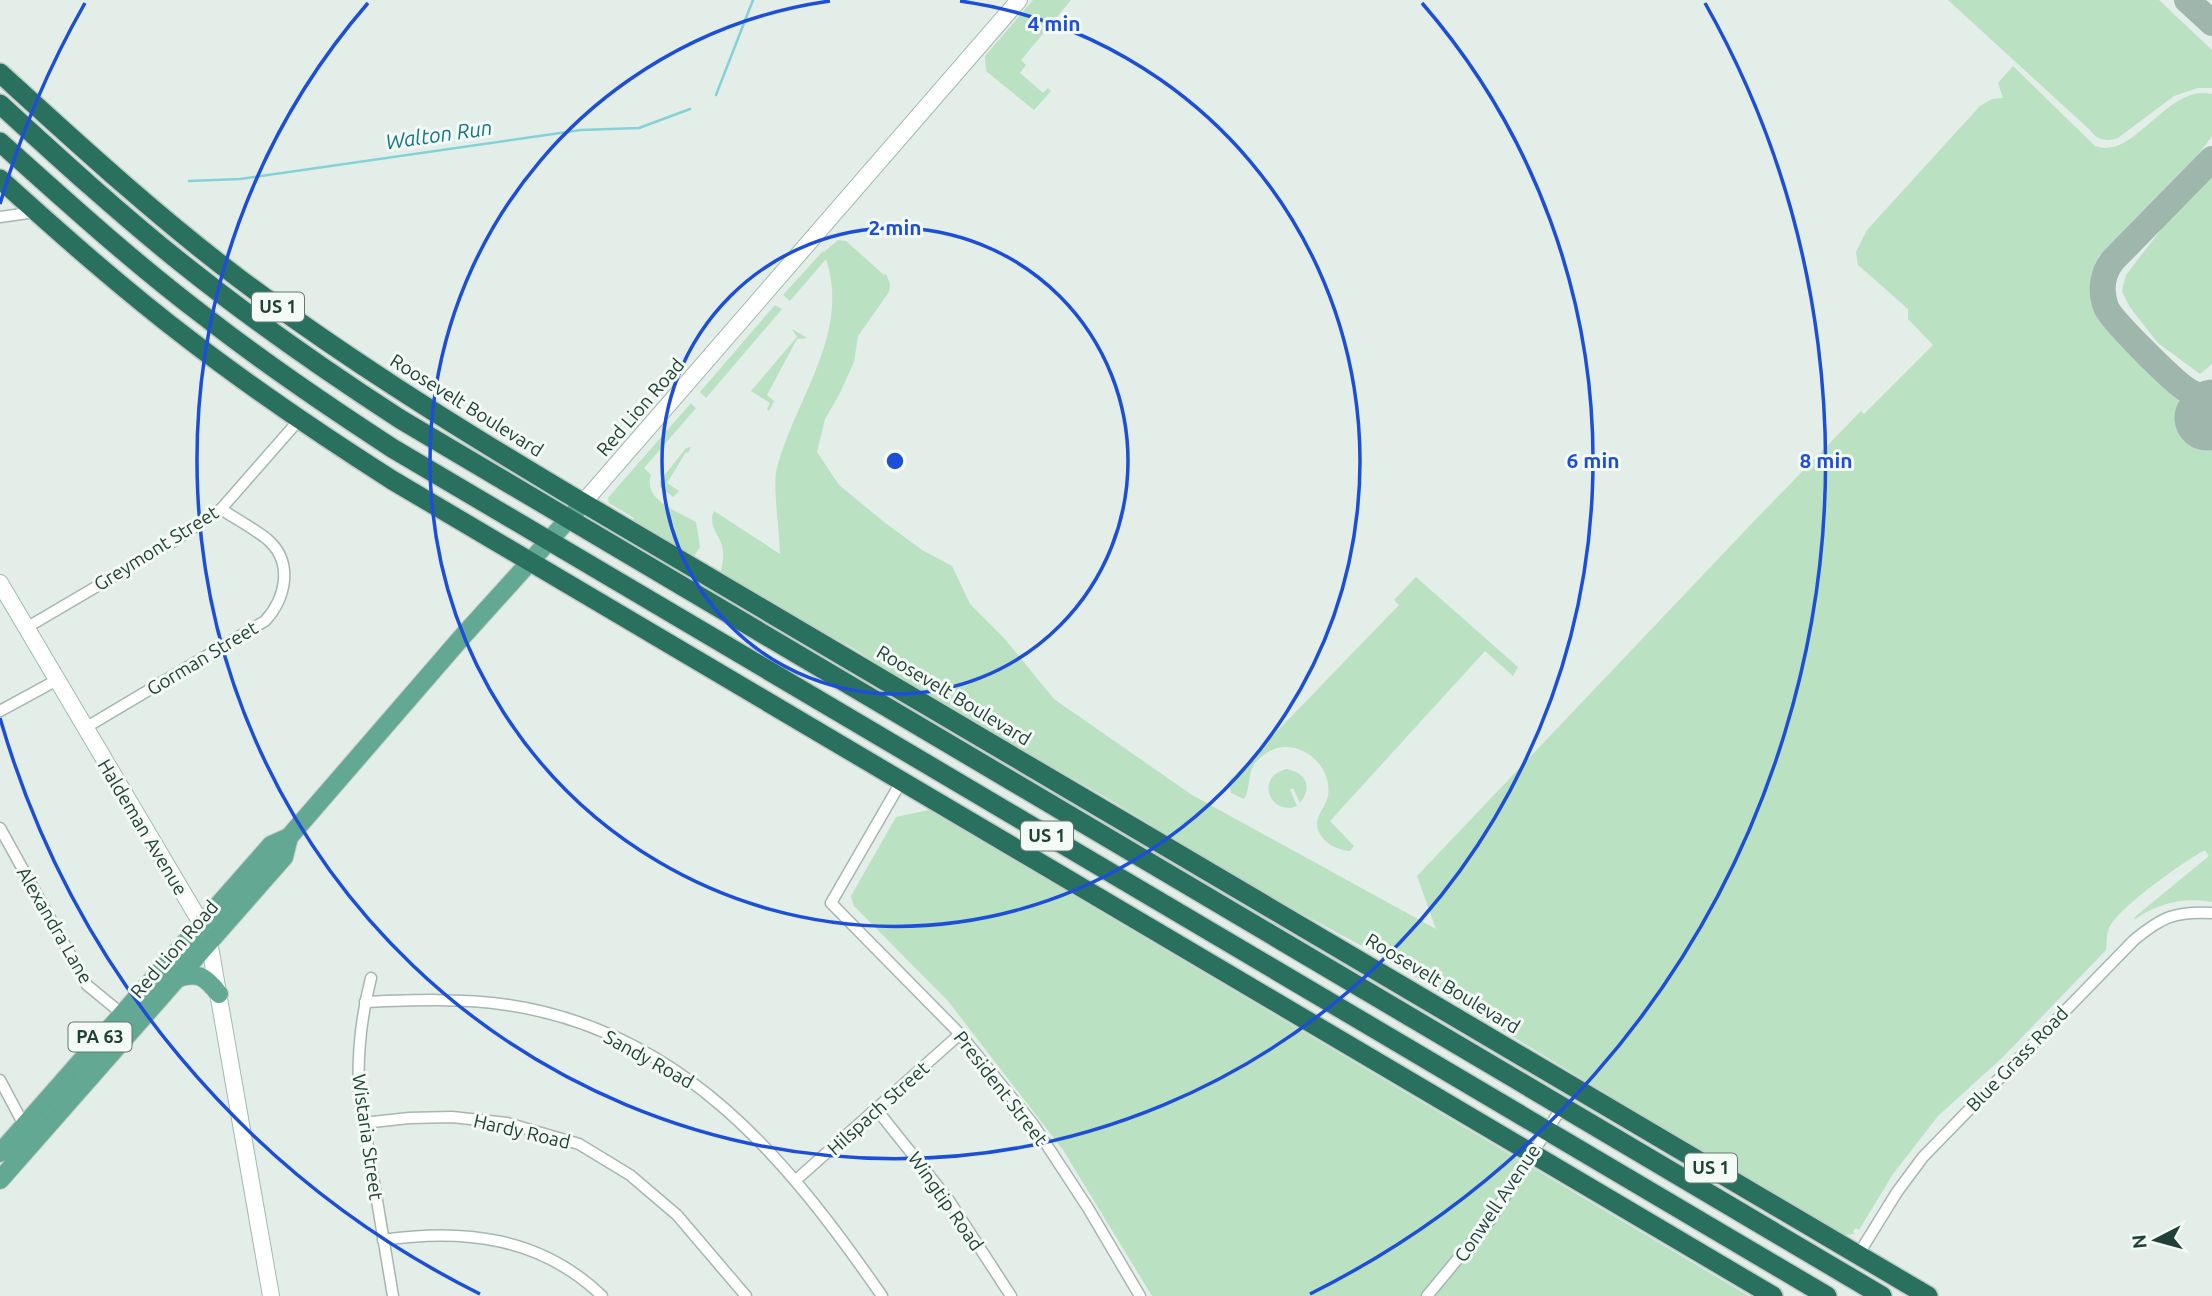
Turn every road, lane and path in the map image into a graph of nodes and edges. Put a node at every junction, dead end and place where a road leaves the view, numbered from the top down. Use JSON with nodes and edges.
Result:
{"nodes":[{"id":1,"x":1019,"y":0,"type":"edge"},
{"id":2,"x":0,"y":73,"type":"edge"},
{"id":3,"x":0,"y":104,"type":"edge"},
{"id":4,"x":0,"y":142,"type":"edge"},
{"id":5,"x":0,"y":179,"type":"edge"},
{"id":6,"x":37,"y":212,"type":"junction"},
{"id":7,"x":0,"y":217,"type":"edge"},
{"id":8,"x":268,"y":329,"type":"junction"},
{"id":9,"x":251,"y":351,"type":"junction"},
{"id":10,"x":368,"y":370,"type":"junction"},
{"id":11,"x":299,"y":419,"type":"junction"},
{"id":12,"x":352,"y":455,"type":"junction"},
{"id":13,"x":583,"y":503,"type":"junction"},
{"id":14,"x":221,"y":509,"type":"junction"},
{"id":15,"x":568,"y":520,"type":"junction"},
{"id":16,"x":548,"y":541,"type":"junction"},
{"id":17,"x":529,"y":562,"type":"junction"},
{"id":18,"x":0,"y":583,"type":"edge"},
{"id":19,"x":26,"y":628,"type":"junction"},
{"id":20,"x":813,"y":638,"type":"junction"},
{"id":21,"x":57,"y":680,"type":"junction"},
{"id":22,"x":890,"y":710,"type":"junction"},
{"id":23,"x":0,"y":711,"type":"edge"},
{"id":24,"x":85,"y":728,"type":"junction"},
{"id":25,"x":901,"y":782,"type":"junction"},
{"id":26,"x":0,"y":828,"type":"edge"},
{"id":27,"x":289,"y":837,"type":"junction"},
{"id":28,"x":1145,"y":861,"type":"junction"},
{"id":29,"x":1238,"y":889,"type":"junction"},
{"id":30,"x":2212,"y":913,"type":"edge"},
{"id":31,"x":201,"y":923,"type":"junction"},
{"id":32,"x":209,"y":941,"type":"junction"},
{"id":33,"x":371,"y":978,"type":"dead end"},
{"id":34,"x":175,"y":979,"type":"junction"},
{"id":35,"x":1294,"y":981,"type":"junction"},
{"id":36,"x":219,"y":994,"type":"junction"},
{"id":37,"x":365,"y":1002,"type":"junction"},
{"id":38,"x":121,"y":1013,"type":"junction"},
{"id":39,"x":960,"y":1034,"type":"junction"},
{"id":40,"x":1389,"y":1070,"type":"junction"},
{"id":41,"x":0,"y":1080,"type":"edge"},
{"id":42,"x":1562,"y":1107,"type":"junction"},
{"id":43,"x":877,"y":1110,"type":"junction"},
{"id":44,"x":363,"y":1123,"type":"junction"},
{"id":45,"x":24,"y":1125,"type":"junction"},
{"id":46,"x":1547,"y":1130,"type":"junction"},
{"id":47,"x":0,"y":1153,"type":"edge"},
{"id":48,"x":1531,"y":1154,"type":"junction"},
{"id":49,"x":0,"y":1180,"type":"edge"},
{"id":50,"x":796,"y":1180,"type":"junction"},
{"id":51,"x":383,"y":1240,"type":"junction"},
{"id":52,"x":1858,"y":1255,"type":"junction"},
{"id":53,"x":271,"y":1296,"type":"edge"},
{"id":54,"x":393,"y":1296,"type":"edge"},
{"id":55,"x":602,"y":1296,"type":"edge"},
{"id":56,"x":746,"y":1296,"type":"edge"},
{"id":57,"x":882,"y":1296,"type":"edge"},
{"id":58,"x":1011,"y":1296,"type":"edge"},
{"id":59,"x":1140,"y":1296,"type":"edge"},
{"id":60,"x":1427,"y":1296,"type":"edge"},
{"id":61,"x":1773,"y":1296,"type":"edge"},
{"id":62,"x":1827,"y":1296,"type":"edge"},
{"id":63,"x":1882,"y":1296,"type":"edge"},
{"id":64,"x":1928,"y":1296,"type":"edge"}],
"edges":[{"from":1,"to":13,"type":"main road","name":"Red Lion Road"},
{"from":2,"to":10,"type":"highway","name":"Roosevelt Boulevard","number":"US 1"},
{"from":3,"to":8,"type":"highway","number":"US 1"},
{"from":4,"to":9,"type":"highway","number":"US 1"},
{"from":5,"to":6,"type":"highway","number":"US 1"},
{"from":6,"to":7,"type":"street"},
{"from":6,"to":11,"type":"highway","number":"US 1"},
{"from":8,"to":10,"type":"highway"},
{"from":8,"to":15,"type":"highway","number":"US 1"},
{"from":9,"to":12,"type":"highway"},
{"from":9,"to":16,"type":"highway","number":"US 1"},
{"from":10,"to":13,"type":"highway","name":"Roosevelt Boulevard","number":"US 1"},
{"from":11,"to":12,"type":"highway","number":"US 1"},
{"from":11,"to":14,"type":"street","name":"Greymont Street"},
{"from":12,"to":17,"type":"highway","number":"US 1"},
{"from":13,"to":15,"type":"main road","name":"Red Lion Road","number":"PA 63"},
{"from":13,"to":20,"type":"highway","name":"Roosevelt Boulevard","number":"US 1"},
{"from":14,"to":19,"type":"street","name":"Greymont Street"},
{"from":14,"to":24,"type":"street","name":"Gorman Street"},
{"from":15,"to":16,"type":"main road","name":"Red Lion Road","number":"PA 63"},
{"from":15,"to":22,"type":"highway","number":"US 1"},
{"from":16,"to":17,"type":"main road","name":"Red Lion Road","number":"PA 63"},
{"from":16,"to":35,"type":"highway","number":"US 1"},
{"from":17,"to":25,"type":"highway","number":"US 1"},
{"from":17,"to":27,"type":"main road","name":"Red Lion Road","number":"PA 63"},
{"from":18,"to":19,"type":"main road","name":"Haldeman Avenue"},
{"from":19,"to":21,"type":"main road","name":"Haldeman Avenue"},
{"from":20,"to":22,"type":"highway"},
{"from":20,"to":29,"type":"highway","name":"Roosevelt Boulevard","number":"US 1"},
{"from":21,"to":23,"type":"street"},
{"from":21,"to":24,"type":"main road","name":"Haldeman Avenue"},
{"from":22,"to":28,"type":"highway","number":"US 1"},
{"from":24,"to":31,"type":"main road","name":"Haldeman Avenue"},
{"from":25,"to":39,"type":"street","name":"President Street"},
{"from":25,"to":40,"type":"highway","number":"US 1"},
{"from":26,"to":38,"type":"street","name":"Alexandra Lane"},
{"from":27,"to":31,"type":"main road","name":"Red Lion Road","number":"PA 63"},
{"from":27,"to":32,"type":"main road","name":"Red Lion Road","number":"PA 63"},
{"from":28,"to":29,"type":"highway"},
{"from":28,"to":42,"type":"highway","number":"US 1"},
{"from":29,"to":52,"type":"highway","name":"Roosevelt Boulevard","number":"US 1"},
{"from":30,"to":52,"type":"street","name":"Blue Grass Road"},
{"from":31,"to":32,"type":"main road","name":"Haldeman Avenue"},
{"from":31,"to":38,"type":"main road","name":"Red Lion Road","number":"PA 63"},
{"from":32,"to":34,"type":"main road","name":"Red Lion Road","number":"PA 63"},
{"from":32,"to":36,"type":"main road","name":"Haldeman Avenue"},
{"from":33,"to":37,"type":"street","name":"Wistaria Street"},
{"from":34,"to":36,"type":"main road"},
{"from":34,"to":49,"type":"main road","name":"Red Lion Road","number":"PA 63"},
{"from":35,"to":40,"type":"highway"},
{"from":35,"to":46,"type":"highway","number":"US 1"},
{"from":36,"to":53,"type":"main road","name":"Haldeman Avenue"},
{"from":37,"to":44,"type":"street","name":"Wistaria Street"},
{"from":37,"to":50,"type":"street","name":"Sandy Road"},
{"from":38,"to":45,"type":"main road","name":"Red Lion Road","number":"PA 63"},
{"from":39,"to":43,"type":"street","name":"Hilspach Street"},
{"from":39,"to":59,"type":"street","name":"President Street"},
{"from":40,"to":48,"type":"highway","number":"US 1"},
{"from":41,"to":45,"type":"street"},
{"from":42,"to":46,"type":"street","name":"Conwell Avenue"},
{"from":42,"to":63,"type":"highway","number":"US 1"},
{"from":43,"to":50,"type":"street","name":"Hilspach Street"},
{"from":43,"to":58,"type":"street","name":"Wingtip Road"},
{"from":44,"to":51,"type":"street","name":"Wistaria Street"},
{"from":44,"to":56,"type":"street","name":"Hardy Road"},
{"from":45,"to":47,"type":"main road","name":"Red Lion Road","number":"PA 63"},
{"from":46,"to":48,"type":"street","name":"Conwell Avenue"},
{"from":46,"to":62,"type":"highway","number":"US 1"},
{"from":48,"to":60,"type":"street","name":"Conwell Avenue"},
{"from":48,"to":61,"type":"highway","number":"US 1"},
{"from":50,"to":57,"type":"street","name":"Sandy Road"},
{"from":51,"to":54,"type":"street","name":"Wistaria Street"},
{"from":51,"to":55,"type":"street"},
{"from":52,"to":64,"type":"highway","name":"Roosevelt Boulevard","number":"US 1"}]}
